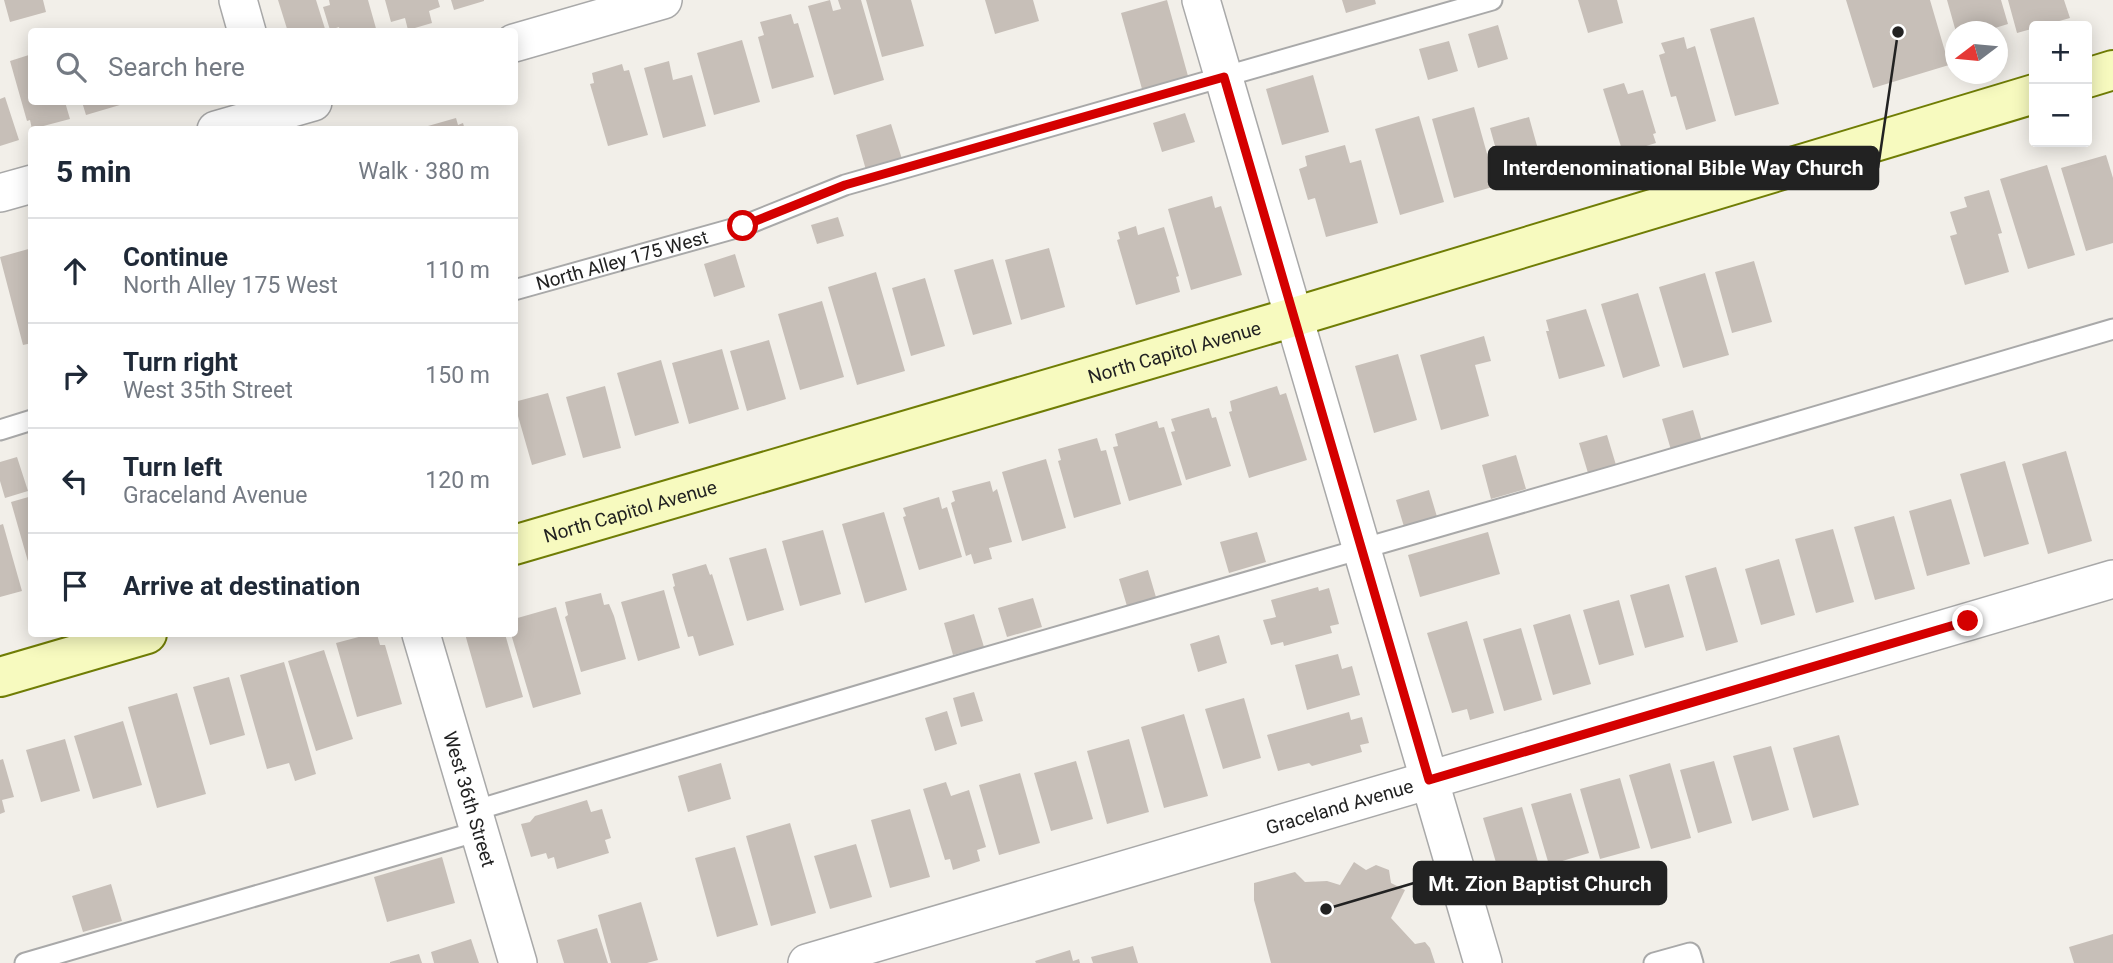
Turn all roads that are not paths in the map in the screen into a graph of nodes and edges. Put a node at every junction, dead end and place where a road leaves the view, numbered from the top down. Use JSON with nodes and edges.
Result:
{"nodes":[{"id":1,"x":238,"y":0,"type":"edge"},
{"id":2,"x":663,"y":0,"type":"edge"},
{"id":3,"x":1201,"y":0,"type":"edge"},
{"id":4,"x":1492,"y":0,"type":"edge"},
{"id":5,"x":246,"y":28,"type":"edge"},
{"id":6,"x":518,"y":42,"type":"edge"},
{"id":7,"x":2113,"y":70,"type":"edge"},
{"id":8,"x":2092,"y":76,"type":"edge"},
{"id":9,"x":1224,"y":77,"type":"junction"},
{"id":10,"x":2029,"y":96,"type":"edge"},
{"id":11,"x":304,"y":105,"type":"edge"},
{"id":12,"x":272,"y":115,"type":"edge"},
{"id":13,"x":231,"y":126,"type":"edge"},
{"id":14,"x":28,"y":185,"type":"edge"},
{"id":15,"x":0,"y":193,"type":"edge"},
{"id":16,"x":518,"y":289,"type":"edge"},
{"id":17,"x":1294,"y":317,"type":"junction"},
{"id":18,"x":2113,"y":329,"type":"edge"},
{"id":19,"x":28,"y":421,"type":"edge"},
{"id":20,"x":0,"y":430,"type":"edge"},
{"id":21,"x":518,"y":544,"type":"edge"},
{"id":22,"x":1362,"y":550,"type":"junction"},
{"id":23,"x":2113,"y":579,"type":"edge"},
{"id":24,"x":137,"y":637,"type":"edge"},
{"id":25,"x":422,"y":637,"type":"edge"},
{"id":26,"x":0,"y":677,"type":"edge"},
{"id":27,"x":1429,"y":780,"type":"junction"},
{"id":28,"x":476,"y":821,"type":"junction"},
{"id":29,"x":26,"y":963,"type":"edge"},
{"id":30,"x":518,"y":963,"type":"edge"},
{"id":31,"x":807,"y":963,"type":"edge"},
{"id":32,"x":1483,"y":963,"type":"edge"},
{"id":33,"x":1654,"y":963,"type":"edge"},
{"id":34,"x":1693,"y":963,"type":"edge"}],
"edges":[{"from":1,"to":5,"type":"street"},
{"from":2,"to":6,"type":"street"},
{"from":3,"to":9,"type":"street"},
{"from":4,"to":9,"type":"lane","name":"North Alley 175 West"},
{"from":7,"to":8,"type":"main road"},
{"from":9,"to":16,"type":"lane","name":"North Alley 175 West"},
{"from":9,"to":17,"type":"street"},
{"from":10,"to":17,"type":"main road","name":"North Capitol Avenue"},
{"from":11,"to":12,"type":"street"},
{"from":12,"to":13,"type":"street"},
{"from":14,"to":15,"type":"street"},
{"from":17,"to":21,"type":"main road","name":"North Capitol Avenue"},
{"from":17,"to":22,"type":"street"},
{"from":18,"to":22,"type":"lane"},
{"from":19,"to":20,"type":"lane"},
{"from":22,"to":27,"type":"street"},
{"from":22,"to":28,"type":"lane"},
{"from":23,"to":27,"type":"street","name":"Graceland Avenue"},
{"from":24,"to":26,"type":"main road"},
{"from":25,"to":28,"type":"street","name":"West 36th Street"},
{"from":27,"to":31,"type":"street","name":"Graceland Avenue"},
{"from":27,"to":32,"type":"street"},
{"from":28,"to":29,"type":"lane"},
{"from":28,"to":30,"type":"street","name":"West 36th Street"},
{"from":33,"to":34,"type":"lane"}]}
